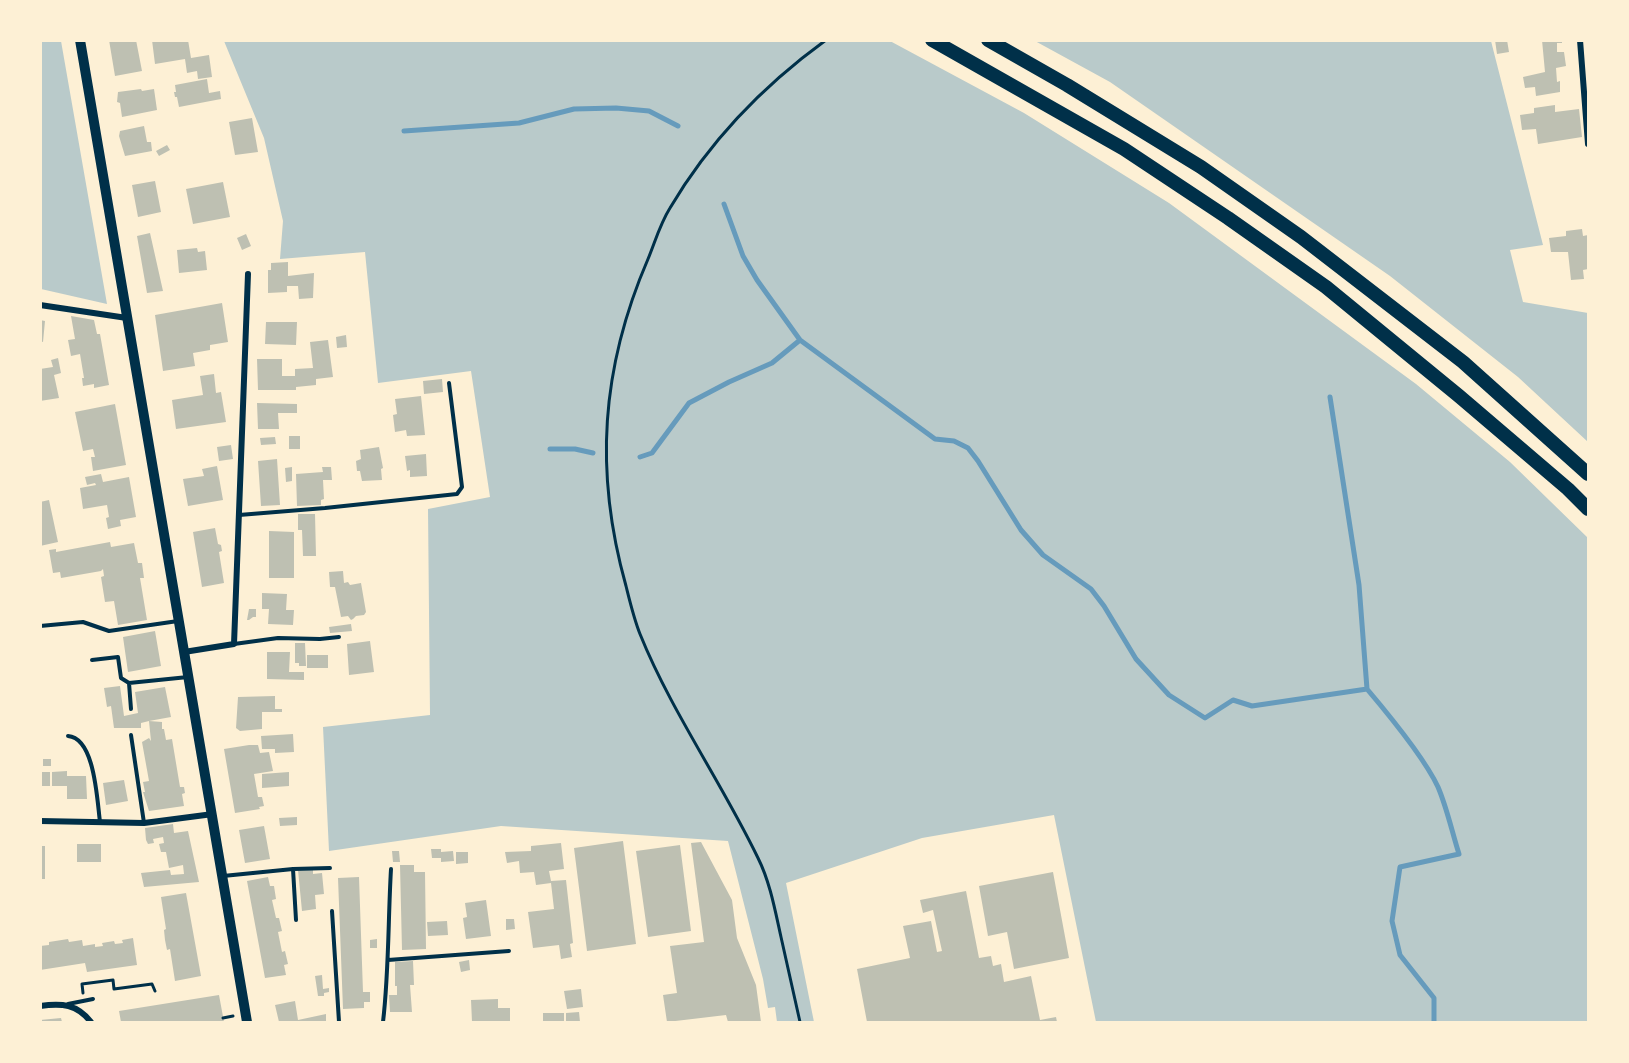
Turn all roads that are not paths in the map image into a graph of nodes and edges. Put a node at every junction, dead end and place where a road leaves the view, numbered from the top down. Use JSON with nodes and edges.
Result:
{"nodes":[{"id":1,"x":80,"y":40,"type":"edge"},
{"id":2,"x":932,"y":40,"type":"edge"},
{"id":3,"x":988,"y":40,"type":"edge"},
{"id":4,"x":1580,"y":40,"type":"edge"},
{"id":5,"x":1588,"y":144,"type":"edge"},
{"id":6,"x":248,"y":274,"type":"dead end"},
{"id":7,"x":40,"y":305,"type":"edge"},
{"id":8,"x":127,"y":318,"type":"junction"},
{"id":9,"x":448,"y":383,"type":"dead end"},
{"id":10,"x":1588,"y":474,"type":"edge"},
{"id":11,"x":1588,"y":509,"type":"edge"},
{"id":12,"x":239,"y":514,"type":"junction"},
{"id":13,"x":178,"y":621,"type":"junction"},
{"id":14,"x":40,"y":626,"type":"edge"},
{"id":15,"x":339,"y":637,"type":"dead end"},
{"id":16,"x":234,"y":644,"type":"junction"},
{"id":17,"x":184,"y":652,"type":"junction"},
{"id":18,"x":92,"y":660,"type":"dead end"},
{"id":19,"x":188,"y":676,"type":"junction"},
{"id":20,"x":129,"y":683,"type":"junction"},
{"id":21,"x":131,"y":709,"type":"dead end"},
{"id":22,"x":130,"y":735,"type":"dead end"},
{"id":23,"x":68,"y":736,"type":"dead end"},
{"id":24,"x":213,"y":814,"type":"junction"},
{"id":25,"x":40,"y":822,"type":"edge"},
{"id":26,"x":100,"y":823,"type":"junction"},
{"id":27,"x":144,"y":823,"type":"junction"},
{"id":28,"x":293,"y":868,"type":"junction"},
{"id":29,"x":330,"y":868,"type":"dead end"},
{"id":30,"x":391,"y":869,"type":"dead end"},
{"id":31,"x":223,"y":876,"type":"junction"},
{"id":32,"x":332,"y":910,"type":"dead end"},
{"id":33,"x":296,"y":920,"type":"dead end"},
{"id":34,"x":509,"y":951,"type":"dead end"},
{"id":35,"x":388,"y":960,"type":"junction"},
{"id":36,"x":93,"y":999,"type":"dead end"},
{"id":37,"x":68,"y":1004,"type":"junction"},
{"id":38,"x":40,"y":1006,"type":"edge"},
{"id":39,"x":91,"y":1023,"type":"edge"},
{"id":40,"x":247,"y":1023,"type":"edge"},
{"id":41,"x":339,"y":1023,"type":"edge"},
{"id":42,"x":383,"y":1023,"type":"edge"}],
"edges":[{"from":1,"to":8,"type":"main road"},
{"from":2,"to":11,"type":"highway"},
{"from":3,"to":10,"type":"highway"},
{"from":4,"to":5,"type":"street"},
{"from":6,"to":12,"type":"street"},
{"from":7,"to":8,"type":"street"},
{"from":8,"to":13,"type":"main road"},
{"from":9,"to":12,"type":"lane"},
{"from":12,"to":16,"type":"street"},
{"from":13,"to":14,"type":"lane"},
{"from":13,"to":17,"type":"main road"},
{"from":15,"to":16,"type":"lane"},
{"from":16,"to":17,"type":"street"},
{"from":17,"to":19,"type":"main road"},
{"from":18,"to":20,"type":"lane"},
{"from":19,"to":20,"type":"lane"},
{"from":19,"to":24,"type":"main road"},
{"from":20,"to":21,"type":"lane"},
{"from":22,"to":27,"type":"lane"},
{"from":23,"to":26,"type":"lane"},
{"from":24,"to":27,"type":"street"},
{"from":24,"to":31,"type":"main road"},
{"from":25,"to":26,"type":"street"},
{"from":26,"to":27,"type":"street"},
{"from":28,"to":29,"type":"lane"},
{"from":28,"to":31,"type":"lane"},
{"from":28,"to":33,"type":"lane"},
{"from":30,"to":35,"type":"lane"},
{"from":31,"to":40,"type":"main road"},
{"from":32,"to":41,"type":"lane"},
{"from":34,"to":35,"type":"lane"},
{"from":35,"to":42,"type":"lane"},
{"from":36,"to":37,"type":"lane"},
{"from":37,"to":38,"type":"street"},
{"from":37,"to":39,"type":"street"}]}
